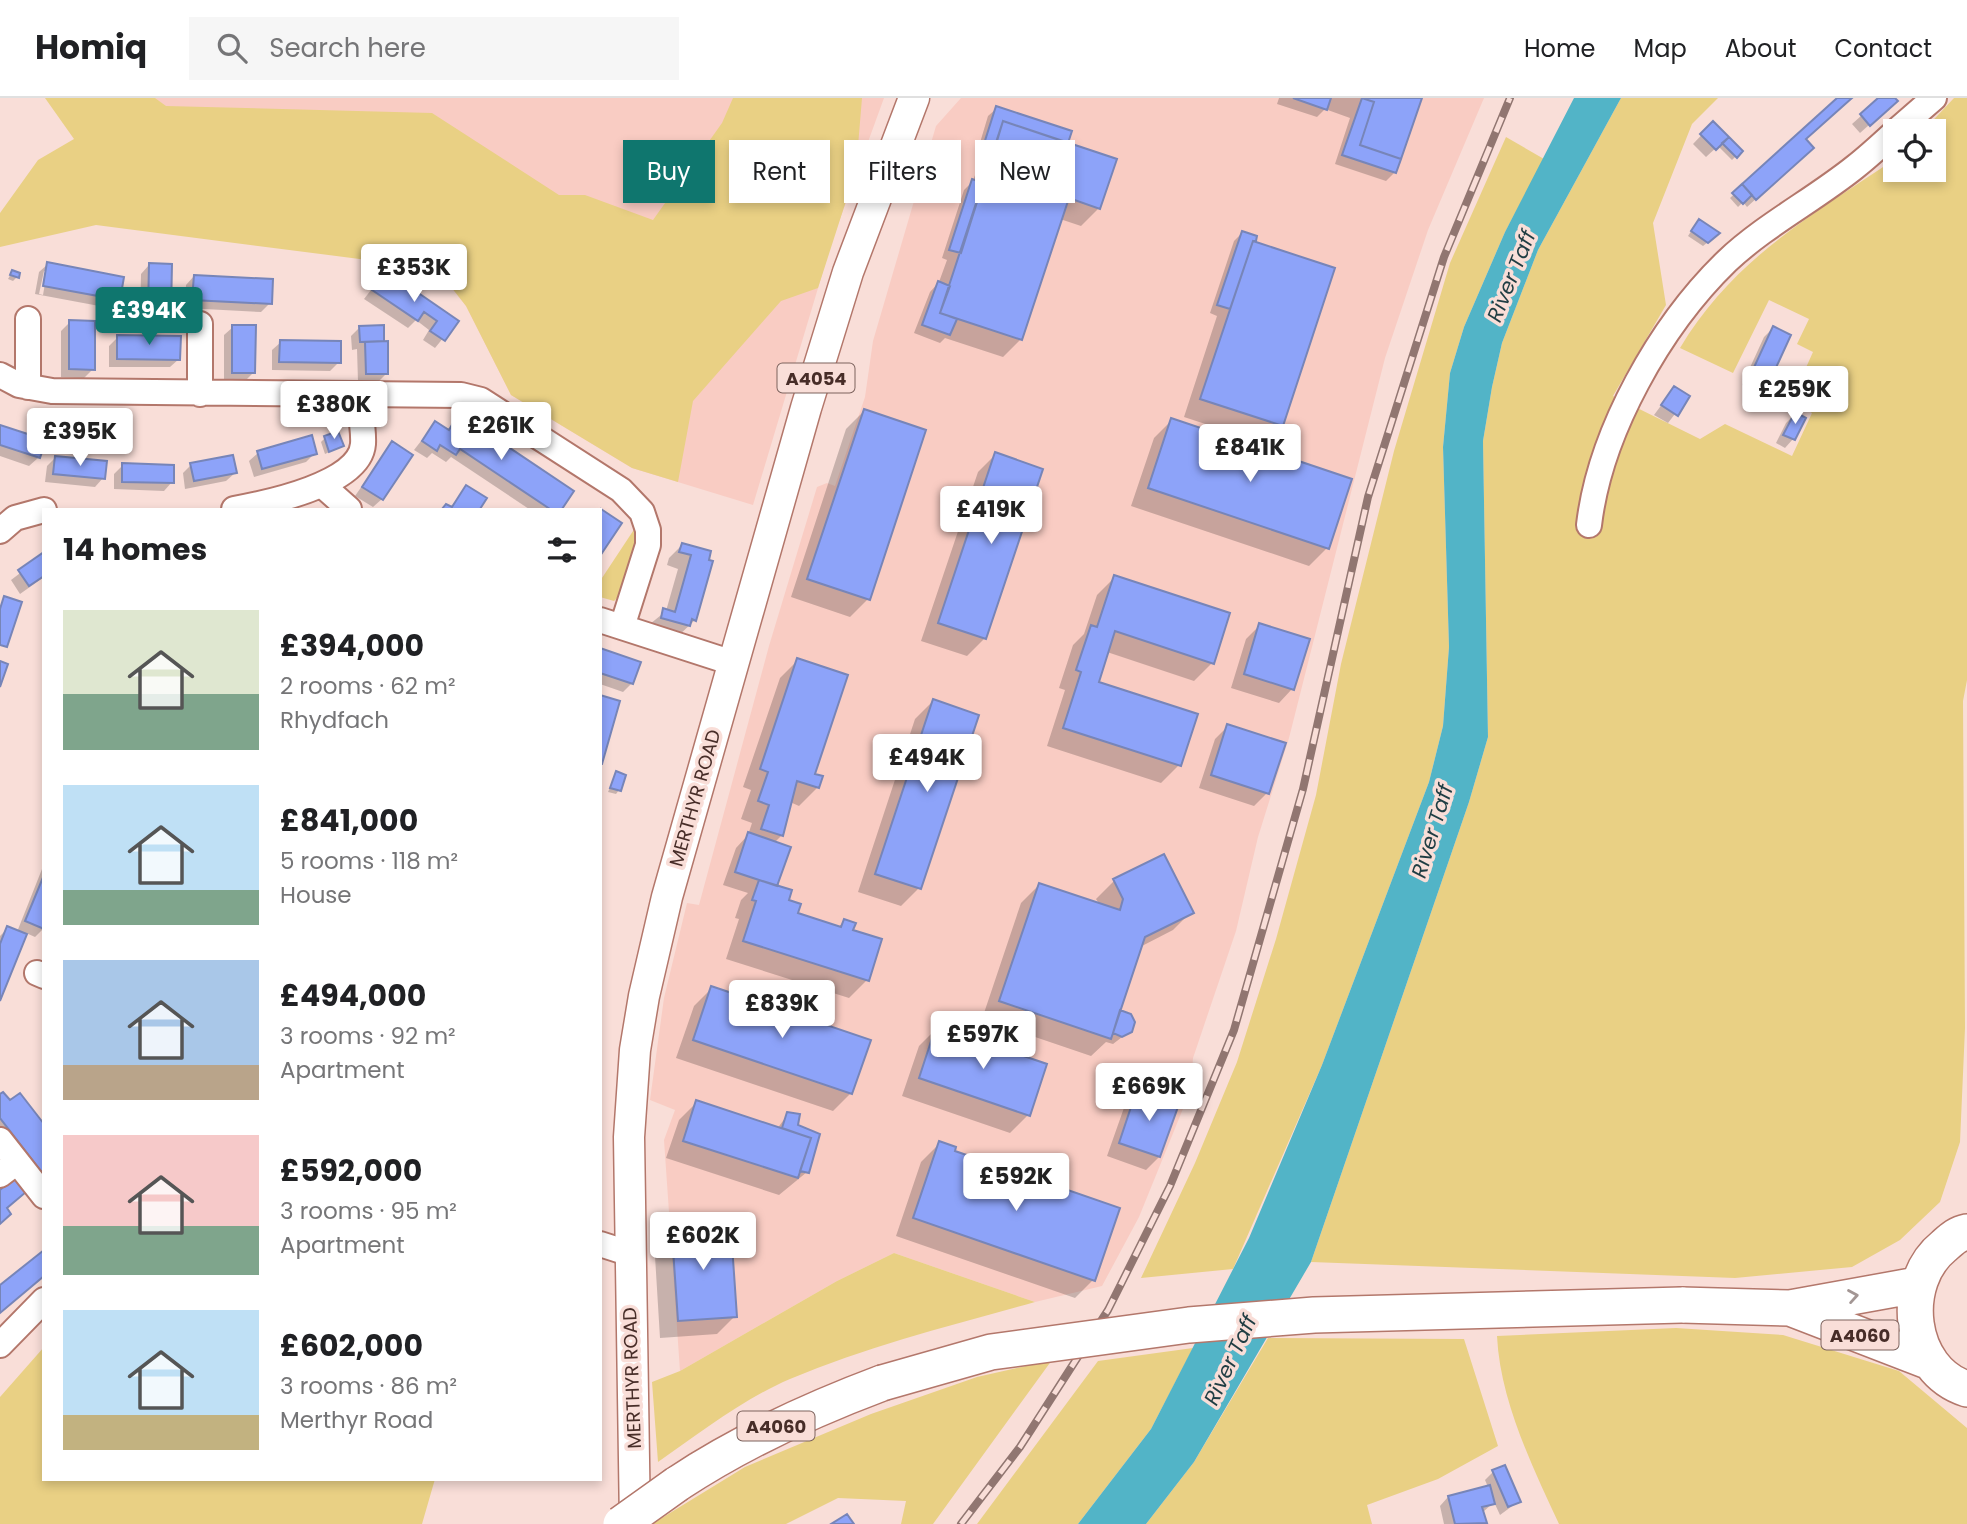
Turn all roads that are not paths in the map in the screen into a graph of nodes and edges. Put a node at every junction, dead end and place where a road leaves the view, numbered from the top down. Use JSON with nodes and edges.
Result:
{"nodes":[{"id":1,"x":914,"y":98,"type":"edge"},
{"id":2,"x":1934,"y":98,"type":"edge"},
{"id":3,"x":1911,"y":119,"type":"edge"},
{"id":4,"x":1883,"y":143,"type":"edge"},
{"id":5,"x":28,"y":319,"type":"dead end"},
{"id":6,"x":200,"y":324,"type":"dead end"},
{"id":7,"x":0,"y":375,"type":"edge"},
{"id":8,"x":28,"y":387,"type":"junction"},
{"id":9,"x":200,"y":394,"type":"junction"},
{"id":10,"x":358,"y":396,"type":"junction"},
{"id":11,"x":322,"y":485,"type":"junction"},
{"id":12,"x":238,"y":508,"type":"edge"},
{"id":13,"x":348,"y":508,"type":"edge"},
{"id":14,"x":42,"y":511,"type":"edge"},
{"id":15,"x":1589,"y":525,"type":"dead end"},
{"id":16,"x":0,"y":531,"type":"edge"},
{"id":17,"x":611,"y":623,"type":"edge"},
{"id":18,"x":733,"y":663,"type":"junction"},
{"id":19,"x":0,"y":1140,"type":"edge"},
{"id":20,"x":8,"y":1169,"type":"edge"},
{"id":21,"x":42,"y":1194,"type":"edge"},
{"id":22,"x":1964,"y":1227,"type":"edge"},
{"id":23,"x":614,"y":1249,"type":"edge"},
{"id":24,"x":1917,"y":1285,"type":"junction"},
{"id":25,"x":42,"y":1302,"type":"edge"},
{"id":26,"x":1790,"y":1308,"type":"junction"},
{"id":27,"x":0,"y":1345,"type":"edge"},
{"id":28,"x":1930,"y":1362,"type":"junction"},
{"id":29,"x":1967,"y":1389,"type":"edge"},
{"id":30,"x":621,"y":1524,"type":"edge"},
{"id":31,"x":635,"y":1524,"type":"edge"}],
"edges":[{"from":1,"to":18,"type":"main road","name":"MERTHYR ROAD","number":"A4054"},
{"from":2,"to":3,"type":"street"},
{"from":4,"to":15,"type":"street"},
{"from":5,"to":8,"type":"street"},
{"from":6,"to":9,"type":"street"},
{"from":7,"to":8,"type":"street"},
{"from":8,"to":9,"type":"street"},
{"from":9,"to":10,"type":"street"},
{"from":10,"to":11,"type":"street"},
{"from":10,"to":17,"type":"street"},
{"from":11,"to":12,"type":"street"},
{"from":11,"to":13,"type":"street"},
{"from":14,"to":16,"type":"street"},
{"from":17,"to":18,"type":"street"},
{"from":18,"to":23,"type":"main road","name":"MERTHYR ROAD","number":"A4054"},
{"from":19,"to":20,"type":"street"},
{"from":20,"to":21,"type":"street"},
{"from":22,"to":24,"type":"highway"},
{"from":23,"to":31,"type":"main road","name":"MERTHYR ROAD","number":"A4054"},
{"from":26,"to":24,"type":"highway","number":"A4060","one_way":true},
{"from":24,"to":28,"type":"highway"},
{"from":25,"to":27,"type":"street"},
{"from":26,"to":28,"type":"highway","number":"A4060"},
{"from":26,"to":30,"type":"highway","number":"A4060","bridge":true},
{"from":28,"to":29,"type":"highway"}]}
